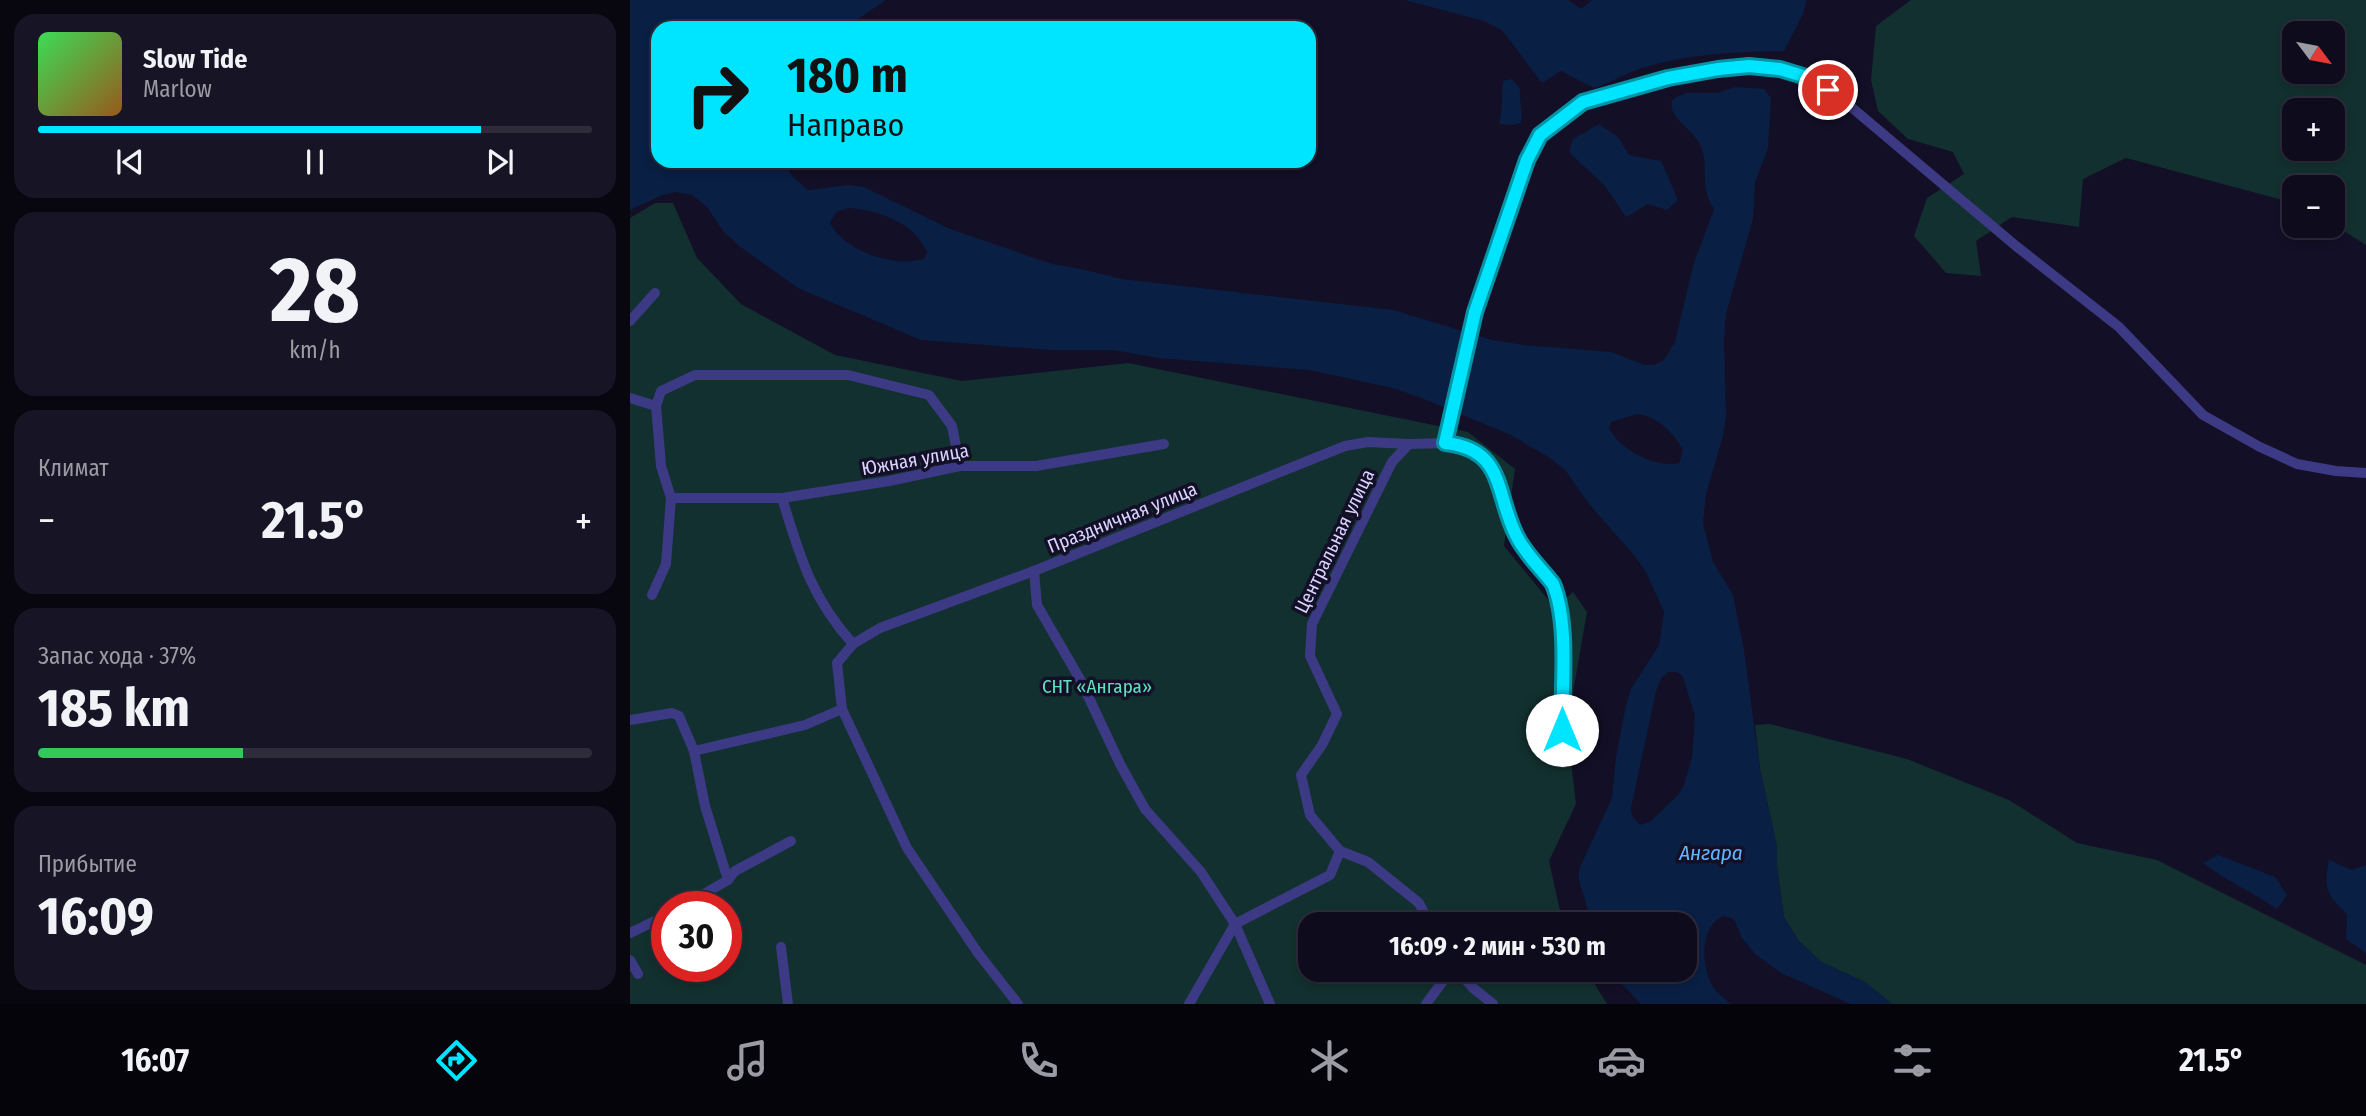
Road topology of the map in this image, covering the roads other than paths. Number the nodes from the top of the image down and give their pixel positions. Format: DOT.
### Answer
graph roads {
  1 [pos="655,293"];
  2 [pos="630,321"];
  3 [pos="630,398"];
  4 [pos="656,406"];
  5 [pos="1445,443"];
  6 [pos="1164,444"];
  7 [pos="1409,444"];
  8 [pos="960,466"];
  9 [pos="2366,473"];
  10 [pos="671,498"];
  11 [pos="782,498"];
  12 [pos="1034,572"];
  13 [pos="652,594"];
  14 [pos="853,644"];
  15 [pos="842,709"];
  16 [pos="630,720"];
  17 [pos="694,751"];
  18 [pos="1563,763"];
  19 [pos="791,841"];
  20 [pos="1340,851"];
  21 [pos="728,880"];
  22 [pos="709,891"];
  23 [pos="1424,912"];
  24 [pos="651,923"];
  25 [pos="1235,924"];
  26 [pos="630,933"];
  27 [pos="780,947"];
  28 [pos="630,960"];
  29 [pos="638,974"];
  30 [pos="1442,982"];
  31 [pos="1468,982"];
  32 [pos="788,1004"];
  33 [pos="1018,1004"];
  34 [pos="1189,1004"];
  35 [pos="1269,1004"];
  36 [pos="1426,1004"];
  37 [pos="1493,1004"];
  1 -- 2 [label="street"];
  3 -- 4 [label="street"];
  4 -- 8 [label="street"];
  4 -- 10 [label="street"];
  5 -- 7 [label="street"];
  5 -- 9 [label="street"];
  5 -- 18 [label="street"];
  6 -- 8 [label="street, Южная улица"];
  7 -- 12 [label="street, Праздничная улица"];
  7 -- 20 [label="street, Центральная улица"];
  8 -- 11 [label="street, Южная улица"];
  10 -- 11 [label="street, Южная улица"];
  10 -- 13 [label="street"];
  11 -- 14 [label="street"];
  12 -- 14 [label="street, Праздничная улица"];
  12 -- 25 [label="street"];
  14 -- 15 [label="street"];
  15 -- 17 [label="street"];
  15 -- 33 [label="street"];
  16 -- 17 [label="street"];
  17 -- 21 [label="street"];
  19 -- 21 [label="street"];
  20 -- 23 [label="street"];
  20 -- 25 [label="street"];
  21 -- 22 [label="street"];
  24 -- 26 [label="street"];
  25 -- 34 [label="street"];
  25 -- 35 [label="street"];
  27 -- 32 [label="street"];
  28 -- 29 [label="street"];
  30 -- 36 [label="street"];
  31 -- 37 [label="street"];
}
